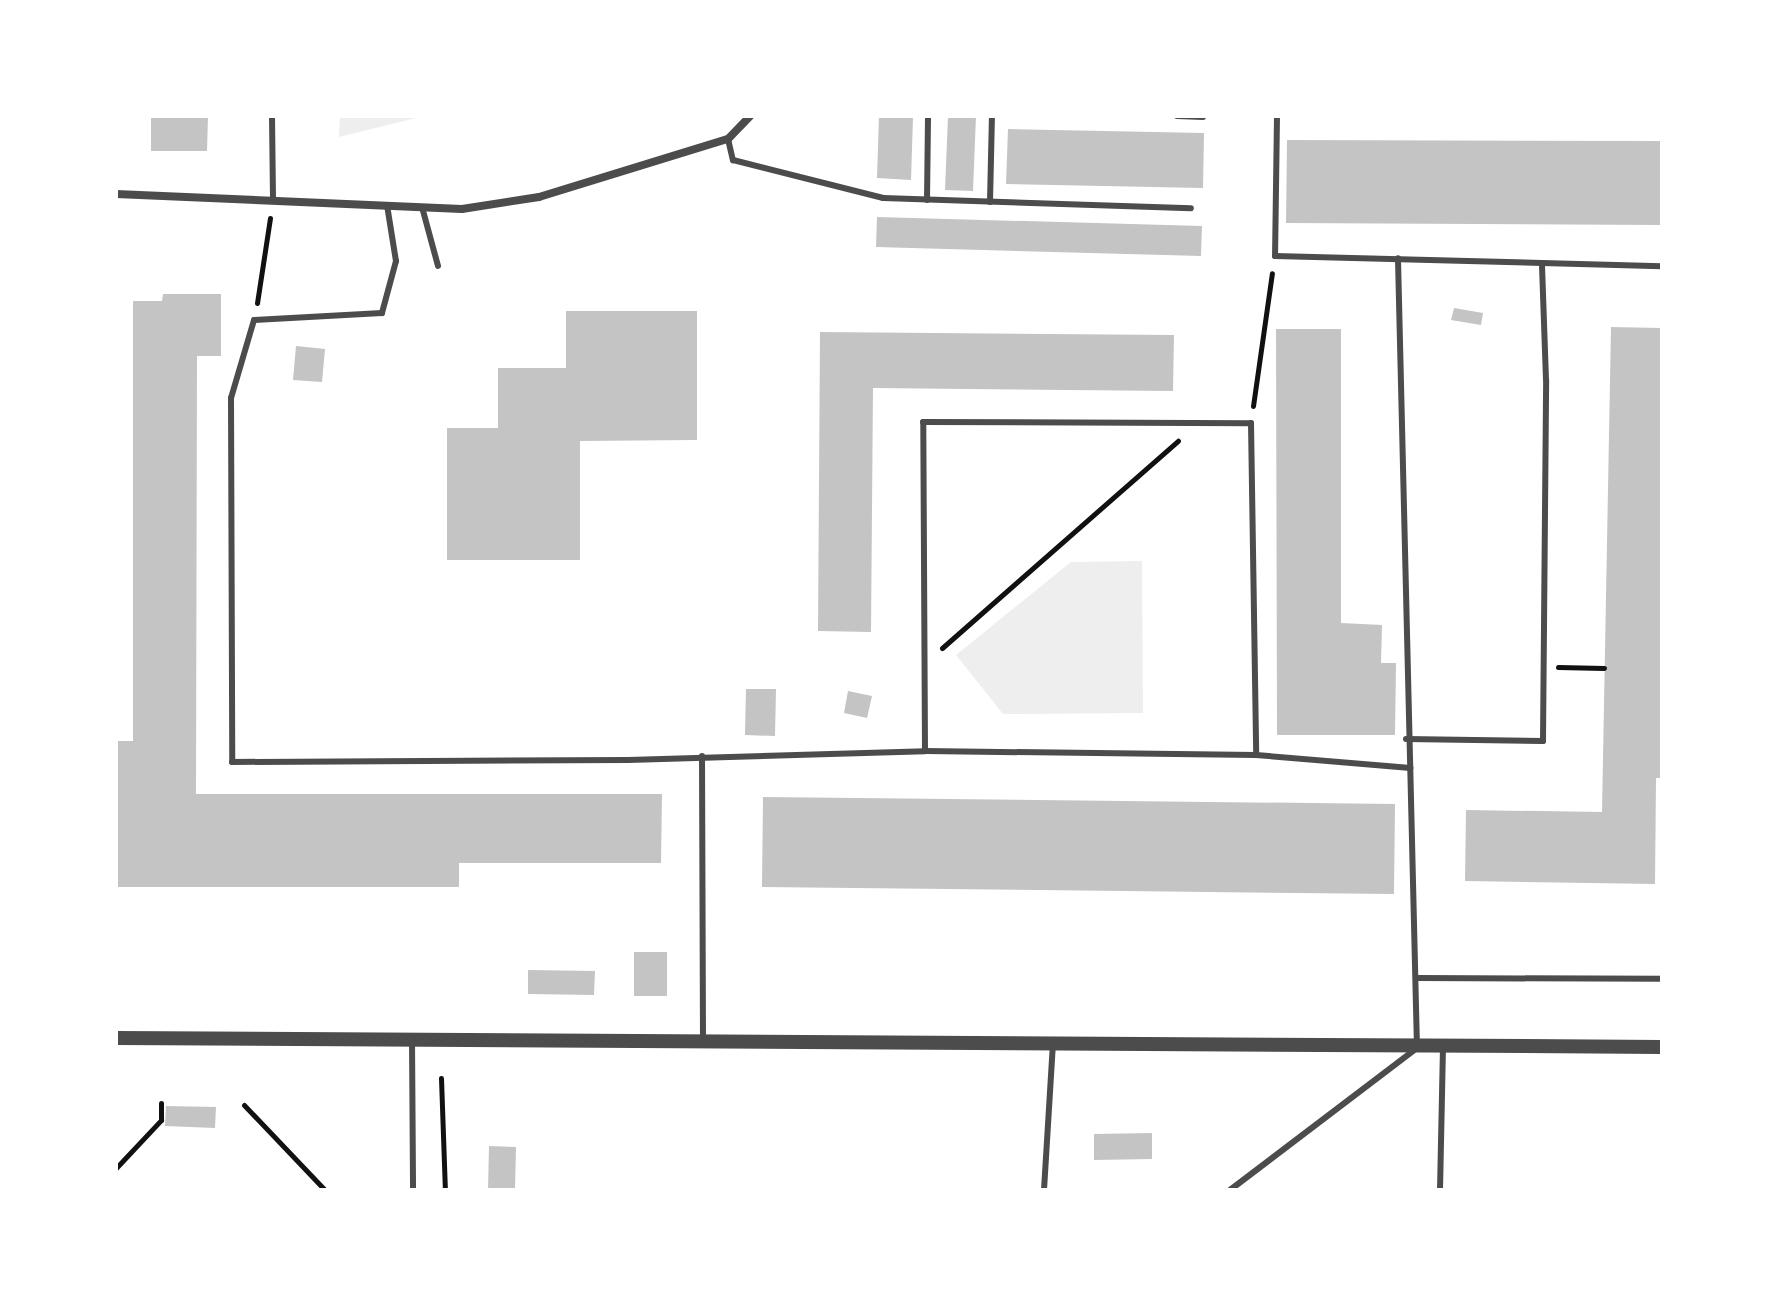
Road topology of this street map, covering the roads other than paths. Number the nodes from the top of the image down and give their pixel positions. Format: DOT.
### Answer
graph roads {
  1 [pos="272,116"];
  2 [pos="750,116"];
  3 [pos="928,116"];
  4 [pos="992,116"];
  5 [pos="1177,116"];
  6 [pos="1277,116"];
  7 [pos="1203,117"];
  8 [pos="728,139"];
  9 [pos="116,194"];
  10 [pos="273,197"];
  11 [pos="927,200"];
  12 [pos="990,202"];
  13 [pos="387,205"];
  14 [pos="422,207"];
  15 [pos="1191,208"];
  16 [pos="1398,258"];
  17 [pos="1542,264"];
  18 [pos="438,266"];
  19 [pos="1662,266"];
  20 [pos="1406,739"];
  21 [pos="925,751"];
  22 [pos="1256,755"];
  23 [pos="702,756"];
  24 [pos="1410,768"];
  25 [pos="1417,978"];
  26 [pos="1662,979"];
  27 [pos="116,1038"];
  28 [pos="412,1040"];
  29 [pos="703,1042"];
  30 [pos="1053,1043"];
  31 [pos="1443,1046"];
  32 [pos="1662,1047"];
  33 [pos="1417,1048"];
  34 [pos="413,1190"];
  35 [pos="1044,1190"];
  36 [pos="1230,1190"];
  37 [pos="1440,1190"];
  1 -- 10 [label="lane"];
  2 -- 8 [label="street"];
  3 -- 11 [label="lane"];
  4 -- 12 [label="lane"];
  5 -- 7 [label="lane"];
  6 -- 16 [label="lane"];
  8 -- 11 [label="lane"];
  8 -- 14 [label="street"];
  9 -- 10 [label="street"];
  10 -- 13 [label="street"];
  11 -- 12 [label="lane"];
  12 -- 15 [label="lane"];
  13 -- 14 [label="street"];
  13 -- 23 [label="lane"];
  14 -- 18 [label="lane"];
  16 -- 17 [label="lane"];
  16 -- 20 [label="lane"];
  17 -- 19 [label="lane"];
  17 -- 20 [label="lane"];
  20 -- 24 [label="lane"];
  21 -- 22 [label="lane"];
  21 -- 22 [label="lane"];
  21 -- 23 [label="lane"];
  22 -- 24 [label="lane"];
  23 -- 29 [label="lane"];
  24 -- 25 [label="lane"];
  25 -- 26 [label="lane"];
  25 -- 33 [label="lane"];
  27 -- 28 [label="street"];
  28 -- 29 [label="street"];
  28 -- 34 [label="lane"];
  29 -- 30 [label="street"];
  30 -- 33 [label="street"];
  30 -- 35 [label="lane"];
  31 -- 32 [label="street"];
  31 -- 33 [label="street"];
  31 -- 37 [label="lane"];
  33 -- 36 [label="lane"];
}
